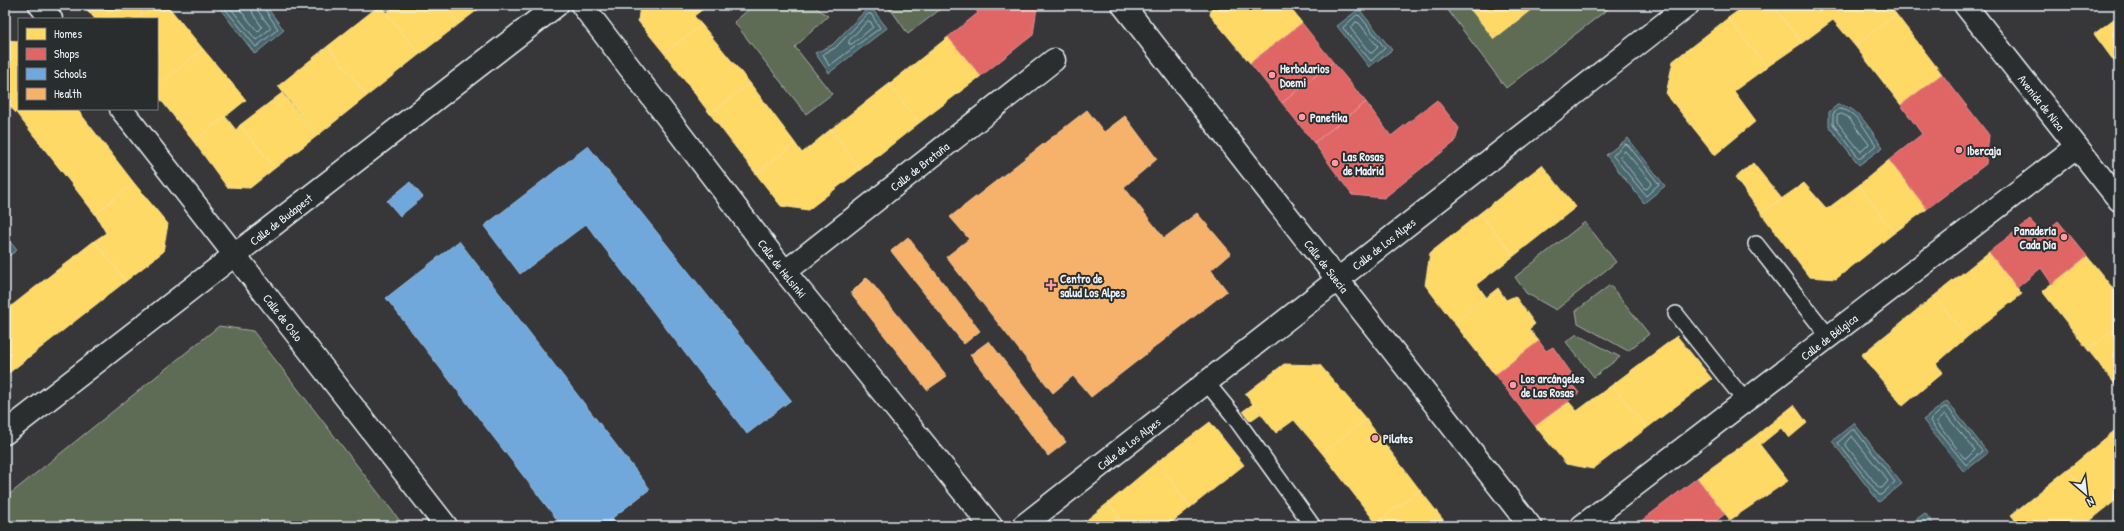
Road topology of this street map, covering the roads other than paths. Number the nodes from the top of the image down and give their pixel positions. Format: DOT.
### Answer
graph roads {
  1 [pos="40,5"];
  2 [pos="557,5"];
  3 [pos="582,5"];
  4 [pos="1124,5"];
  5 [pos="1688,5"];
  6 [pos="1965,5"];
  7 [pos="50,18"];
  8 [pos="1054,60"];
  9 [pos="122,110"];
  10 [pos="2076,147"];
  11 [pos="2116,189"];
  12 [pos="1756,244"];
  13 [pos="235,256"];
  14 [pos="785,272"];
  15 [pos="1338,278"];
  16 [pos="1676,314"];
  17 [pos="1829,337"];
  18 [pos="1206,382"];
  19 [pos="1745,401"];
  20 [pos="5,433"];
  21 [pos="1312,525"];
  22 [pos="446,526"];
  23 [pos="991,526"];
  24 [pos="1023,526"];
  25 [pos="1530,526"];
  26 [pos="1582,526"];
  1 -- 7 [label="street"];
  2 -- 13 [label="street, Calle de Budapest"];
  3 -- 14 [label="street, Calle de Helsinki"];
  4 -- 15 [label="street, Calle de Suecia"];
  5 -- 15 [label="street, Calle de Los Alpes"];
  6 -- 10 [label="street, Avenida de Niza"];
  8 -- 14 [label="street, Calle de Bretaña"];
  9 -- 13 [label="street, Calle de Oslo"];
  10 -- 11 [label="street, Avenida de Niza"];
  10 -- 17 [label="street, Calle de Bélgica"];
  12 -- 17 [label="lane"];
  13 -- 20 [label="street, Calle de Budapest"];
  13 -- 22 [label="street, Calle de Oslo"];
  14 -- 23 [label="street, Calle de Helsinki"];
  15 -- 18 [label="street, Calle de Los Alpes"];
  15 -- 25 [label="street, Calle de Suecia"];
  16 -- 19 [label="lane"];
  17 -- 19 [label="street, Calle de Bélgica"];
  18 -- 21 [label="lane"];
  18 -- 24 [label="street, Calle de Los Alpes"];
  19 -- 26 [label="street, Calle de Bélgica"];
}
